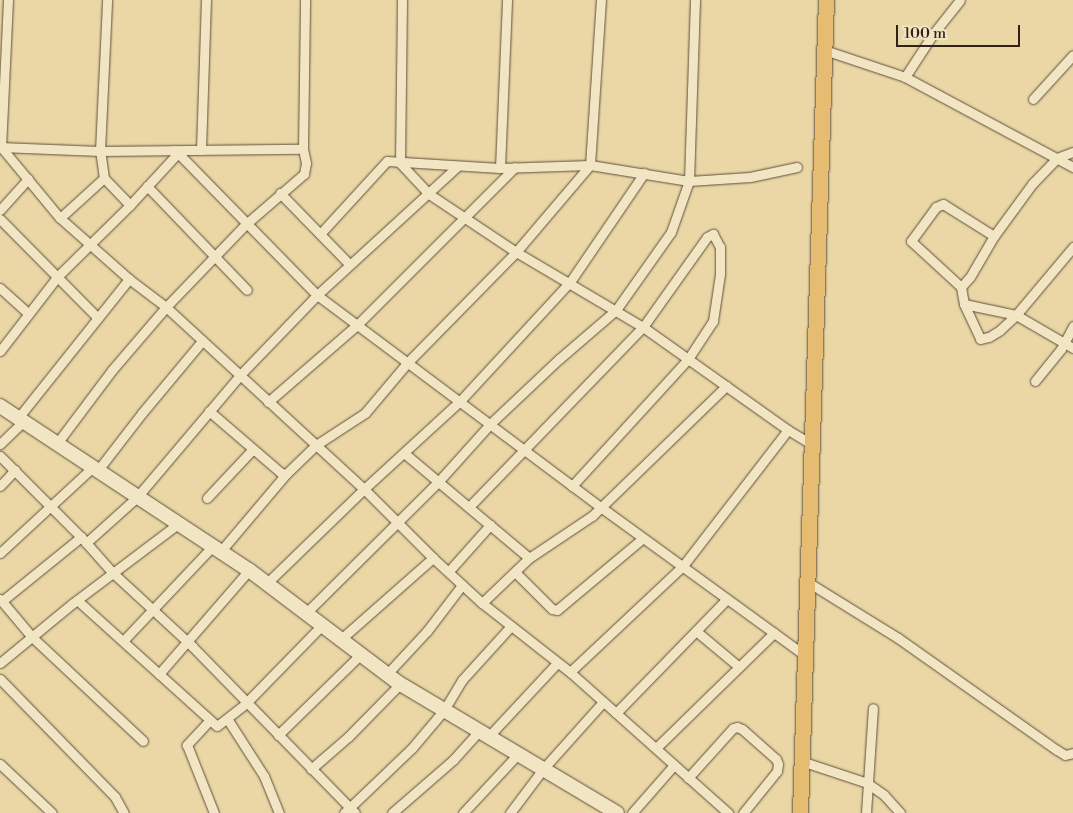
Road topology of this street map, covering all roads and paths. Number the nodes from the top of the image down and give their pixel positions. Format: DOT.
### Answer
graph roads {
  1 [pos="8,0"];
  2 [pos="107,0"];
  3 [pos="206,0"];
  4 [pos="305,0"];
  5 [pos="402,0"];
  6 [pos="507,0"];
  7 [pos="601,0"];
  8 [pos="695,0"];
  9 [pos="826,0"];
  10 [pos="960,0"];
  11 [pos="824,50"];
  12 [pos="1073,54"];
  13 [pos="905,77"];
  14 [pos="1033,99"];
  15 [pos="1,147"];
  16 [pos="303,149"];
  17 [pos="201,150"];
  18 [pos="100,151"];
  19 [pos="176,152"];
  20 [pos="1073,152"];
  21 [pos="1057,158"];
  22 [pos="400,163"];
  23 [pos="590,165"];
  24 [pos="458,166"];
  25 [pos="515,167"];
  26 [pos="797,167"];
  27 [pos="1073,167"];
  28 [pos="500,168"];
  29 [pos="644,173"];
  30 [pos="104,178"];
  31 [pos="28,179"];
  32 [pos="689,181"];
  33 [pos="147,186"];
  34 [pos="280,193"];
  35 [pos="429,194"];
  36 [pos="130,205"];
  37 [pos="0,210"];
  38 [pos="60,218"];
  39 [pos="0,219"];
  40 [pos="464,219"];
  41 [pos="246,224"];
  42 [pos="320,234"];
  43 [pos="994,236"];
  44 [pos="90,244"];
  45 [pos="1073,247"];
  46 [pos="516,252"];
  47 [pos="214,257"];
  48 [pos="349,264"];
  49 [pos="58,276"];
  50 [pos="129,279"];
  51 [pos="570,282"];
  52 [pos="0,288"];
  53 [pos="961,288"];
  54 [pos="247,290"];
  55 [pos="318,295"];
  56 [pos="964,304"];
  57 [pos="166,307"];
  58 [pos="616,310"];
  59 [pos="28,313"];
  60 [pos="1016,315"];
  61 [pos="98,318"];
  62 [pos="357,325"];
  63 [pos="1073,326"];
  64 [pos="643,327"];
  65 [pos="202,340"];
  66 [pos="1069,340"];
  67 [pos="1073,348"];
  68 [pos="0,351"];
  69 [pos="688,359"];
  70 [pos="408,362"];
  71 [pos="240,375"];
  72 [pos="1035,381"];
  73 [pos="726,386"];
  74 [pos="460,401"];
  75 [pos="268,402"];
  76 [pos="0,406"];
  77 [pos="209,411"];
  78 [pos="21,420"];
  79 [pos="490,424"];
  80 [pos="788,430"];
  81 [pos="58,442"];
  82 [pos="0,444"];
  83 [pos="316,444"];
  84 [pos="811,444"];
  85 [pos="253,449"];
  86 [pos="525,451"];
  87 [pos="404,453"];
  88 [pos="0,456"];
  89 [pos="96,469"];
  90 [pos="15,470"];
  91 [pos="286,474"];
  92 [pos="438,482"];
  93 [pos="0,486"];
  94 [pos="572,486"];
  95 [pos="364,488"];
  96 [pos="137,498"];
  97 [pos="207,498"];
  98 [pos="469,506"];
  99 [pos="52,508"];
  100 [pos="602,508"];
  101 [pos="398,523"];
  102 [pos="178,524"];
  103 [pos="490,526"];
  104 [pos="643,538"];
  105 [pos="83,540"];
  106 [pos="216,550"];
  107 [pos="0,553"];
  108 [pos="433,558"];
  109 [pos="529,558"];
  110 [pos="682,567"];
  111 [pos="249,570"];
  112 [pos="449,571"];
  113 [pos="515,572"];
  114 [pos="113,573"];
  115 [pos="806,580"];
  116 [pos="267,583"];
  117 [pos="462,585"];
  118 [pos="727,599"];
  119 [pos="1,600"];
  120 [pos="77,600"];
  121 [pos="482,603"];
  122 [pos="151,609"];
  123 [pos="306,613"];
  124 [pos="322,625"];
  125 [pos="511,626"];
  126 [pos="696,631"];
  127 [pos="774,633"];
  128 [pos="32,637"];
  129 [pos="340,639"];
  130 [pos="123,641"];
  131 [pos="186,641"];
  132 [pos="361,654"];
  133 [pos="804,655"];
  134 [pos="0,663"];
  135 [pos="557,663"];
  136 [pos="739,668"];
  137 [pos="570,672"];
  138 [pos="159,674"];
  139 [pos="387,674"];
  140 [pos="0,679"];
  141 [pos="400,684"];
  142 [pos="603,702"];
  143 [pos="246,703"];
  144 [pos="872,708"];
  145 [pos="444,710"];
  146 [pos="616,713"];
  147 [pos="228,720"];
  148 [pos="209,721"];
  149 [pos="484,733"];
  150 [pos="278,735"];
  151 [pos="143,741"];
  152 [pos="656,748"];
  153 [pos="1073,753"];
  154 [pos="518,754"];
  155 [pos="801,761"];
  156 [pos="0,764"];
  157 [pos="674,765"];
  158 [pos="310,769"];
  159 [pos="543,769"];
  160 [pos="688,778"];
  161 [pos="867,783"];
  162 [pos="349,811"];
  163 [pos="609,811"];
  164 [pos="52,813"];
  165 [pos="124,813"];
  166 [pos="214,813"];
  167 [pos="279,813"];
  168 [pos="392,813"];
  169 [pos="463,813"];
  170 [pos="510,813"];
  171 [pos="632,813"];
  172 [pos="728,813"];
  173 [pos="743,813"];
  174 [pos="800,813"];
  175 [pos="866,813"];
  176 [pos="900,813"];
  1 -- 15 [label="street"];
  2 -- 18 [label="street"];
  3 -- 17 [label="street"];
  4 -- 16 [label="street"];
  5 -- 22 [label="street"];
  6 -- 28 [label="street"];
  7 -- 23 [label="street"];
  8 -- 32 [label="street"];
  9 -- 11 [label="main road"];
  10 -- 13 [label="street"];
  11 -- 13 [label="street"];
  11 -- 84 [label="main road"];
  12 -- 14 [label="street"];
  13 -- 21 [label="street"];
  15 -- 18 [label="street"];
  15 -- 31 [label="street"];
  16 -- 17 [label="street"];
  16 -- 34 [label="street"];
  17 -- 19 [label="street"];
  18 -- 19 [label="street"];
  18 -- 30 [label="street"];
  19 -- 33 [label="street"];
  19 -- 41 [label="street"];
  20 -- 21 [label="street"];
  21 -- 27 [label="street"];
  21 -- 43 [label="street"];
  22 -- 24 [label="street"];
  22 -- 35 [label="street"];
  22 -- 42 [label="street"];
  23 -- 25 [label="street"];
  23 -- 29 [label="street"];
  23 -- 46 [label="street"];
  24 -- 28 [label="street"];
  24 -- 35 [label="street"];
  25 -- 28 [label="street"];
  25 -- 40 [label="street"];
  26 -- 32 [label="street"];
  29 -- 32 [label="street"];
  29 -- 51 [label="street"];
  30 -- 36 [label="street"];
  30 -- 38 [label="street"];
  31 -- 37 [label="street"];
  31 -- 38 [label="street"];
  32 -- 58 [label="street"];
  33 -- 36 [label="street"];
  33 -- 47 [label="street"];
  34 -- 41 [label="street"];
  34 -- 42 [label="street"];
  35 -- 40 [label="street"];
  35 -- 48 [label="street"];
  36 -- 44 [label="street"];
  38 -- 44 [label="street"];
  39 -- 49 [label="street"];
  40 -- 46 [label="street"];
  40 -- 62 [label="street"];
  41 -- 47 [label="street"];
  41 -- 55 [label="street"];
  42 -- 48 [label="street"];
  43 -- 53 [label="street"];
  43 -- 53 [label="street"];
  44 -- 49 [label="street"];
  44 -- 50 [label="street"];
  45 -- 60 [label="street"];
  46 -- 51 [label="street"];
  46 -- 70 [label="street"];
  47 -- 54 [label="street"];
  47 -- 57 [label="street"];
  48 -- 55 [label="street"];
  49 -- 59 [label="street"];
  49 -- 61 [label="street"];
  50 -- 57 [label="street"];
  50 -- 61 [label="street"];
  51 -- 58 [label="street"];
  51 -- 74 [label="street"];
  52 -- 59 [label="street"];
  53 -- 56 [label="street"];
  55 -- 62 [label="street"];
  55 -- 71 [label="street"];
  56 -- 60 [label="street"];
  56 -- 60 [label="street"];
  57 -- 65 [label="street"];
  57 -- 81 [label="street"];
  58 -- 64 [label="street"];
  58 -- 79 [label="street"];
  59 -- 68 [label="street"];
  60 -- 66 [label="street"];
  61 -- 78 [label="street"];
  62 -- 70 [label="street"];
  62 -- 75 [label="street"];
  63 -- 66 [label="street"];
  64 -- 69 [label="street"];
  64 -- 69 [label="street"];
  64 -- 86 [label="street"];
  65 -- 71 [label="street"];
  65 -- 89 [label="street"];
  66 -- 67 [label="street"];
  66 -- 72 [label="street"];
  69 -- 73 [label="street"];
  69 -- 94 [label="street"];
  70 -- 74 [label="street"];
  70 -- 83 [label="street"];
  71 -- 75 [label="street"];
  71 -- 77 [label="street"];
  73 -- 80 [label="street"];
  73 -- 100 [label="street"];
  74 -- 79 [label="street"];
  74 -- 87 [label="street"];
  75 -- 83 [label="street"];
  76 -- 78 [label="street"];
  77 -- 85 [label="street"];
  77 -- 96 [label="street"];
  78 -- 81 [label="street"];
  78 -- 82 [label="street"];
  79 -- 86 [label="street"];
  79 -- 92 [label="street"];
  80 -- 84 [label="street"];
  80 -- 110 [label="street"];
  81 -- 89 [label="street"];
  83 -- 91 [label="street"];
  83 -- 95 [label="street"];
  84 -- 115 [label="main road"];
  85 -- 91 [label="street"];
  85 -- 97 [label="street"];
  86 -- 94 [label="street"];
  86 -- 98 [label="street"];
  87 -- 92 [label="street"];
  87 -- 95 [label="street"];
  88 -- 90 [label="street"];
  89 -- 96 [label="street"];
  89 -- 99 [label="street"];
  90 -- 93 [label="street"];
  90 -- 99 [label="street"];
  91 -- 106 [label="street"];
  92 -- 98 [label="street"];
  92 -- 101 [label="street"];
  94 -- 100 [label="street"];
  95 -- 101 [label="street"];
  95 -- 116 [label="street"];
  96 -- 102 [label="street"];
  96 -- 105 [label="street"];
  98 -- 103 [label="street"];
  99 -- 105 [label="street"];
  99 -- 107 [label="street"];
  100 -- 104 [label="street"];
  100 -- 109 [label="street"];
  101 -- 108 [label="street"];
  101 -- 123 [label="street"];
  102 -- 106 [label="street"];
  102 -- 114 [label="street"];
  103 -- 109 [label="street"];
  103 -- 112 [label="street"];
  104 -- 110 [label="street"];
  104 -- 113 [label="street"];
  105 -- 114 [label="street"];
  105 -- 119 [label="street"];
  106 -- 111 [label="street"];
  106 -- 122 [label="street"];
  108 -- 112 [label="street"];
  108 -- 129 [label="street"];
  109 -- 113 [label="street"];
  110 -- 118 [label="street"];
  110 -- 137 [label="street"];
  111 -- 116 [label="street"];
  111 -- 131 [label="street"];
  112 -- 117 [label="street"];
  113 -- 121 [label="street"];
  114 -- 120 [label="street"];
  114 -- 122 [label="street"];
  115 -- 133 [label="main road"];
  115 -- 153 [label="street"];
  116 -- 123 [label="street"];
  117 -- 121 [label="street"];
  117 -- 139 [label="street"];
  118 -- 126 [label="street"];
  118 -- 127 [label="street"];
  119 -- 128 [label="street"];
  120 -- 128 [label="street"];
  120 -- 130 [label="street"];
  121 -- 125 [label="street"];
  122 -- 130 [label="street"];
  122 -- 131 [label="street"];
  123 -- 124 [label="street"];
  124 -- 129 [label="street"];
  124 -- 143 [label="street"];
  125 -- 135 [label="street"];
  125 -- 145 [label="street"];
  126 -- 136 [label="street"];
  126 -- 146 [label="street"];
  127 -- 133 [label="street"];
  127 -- 136 [label="street"];
  128 -- 134 [label="street"];
  128 -- 151 [label="street"];
  129 -- 132 [label="street"];
  130 -- 138 [label="street"];
  131 -- 138 [label="street"];
  131 -- 143 [label="street"];
  132 -- 139 [label="street"];
  132 -- 150 [label="street"];
  133 -- 155 [label="main road"];
  135 -- 137 [label="street"];
  135 -- 149 [label="street"];
  136 -- 152 [label="street"];
  137 -- 142 [label="street"];
  138 -- 148 [label="street"];
  139 -- 141 [label="street"];
  140 -- 165 [label="street"];
  141 -- 145 [label="street"];
  141 -- 158 [label="street"];
  142 -- 146 [label="street"];
  142 -- 159 [label="street"];
  143 -- 147 [label="street"];
  143 -- 150 [label="street"];
  144 -- 161 [label="street"];
  145 -- 149 [label="street"];
  145 -- 162 [label="street"];
  146 -- 152 [label="street"];
  147 -- 148 [label="street"];
  147 -- 167 [label="street"];
  148 -- 166 [label="street"];
  149 -- 154 [label="street"];
  149 -- 168 [label="street"];
  150 -- 158 [label="street"];
  152 -- 157 [label="street"];
  154 -- 159 [label="street"];
  154 -- 169 [label="street"];
  155 -- 161 [label="street"];
  155 -- 174 [label="main road"];
  156 -- 164 [label="street"];
  157 -- 160 [label="street"];
  157 -- 171 [label="street"];
  158 -- 162 [label="street"];
  159 -- 163 [label="street"];
  159 -- 170 [label="street"];
  160 -- 172 [label="street"];
  160 -- 173 [label="street"];
  161 -- 175 [label="street"];
  161 -- 176 [label="street"];
}
